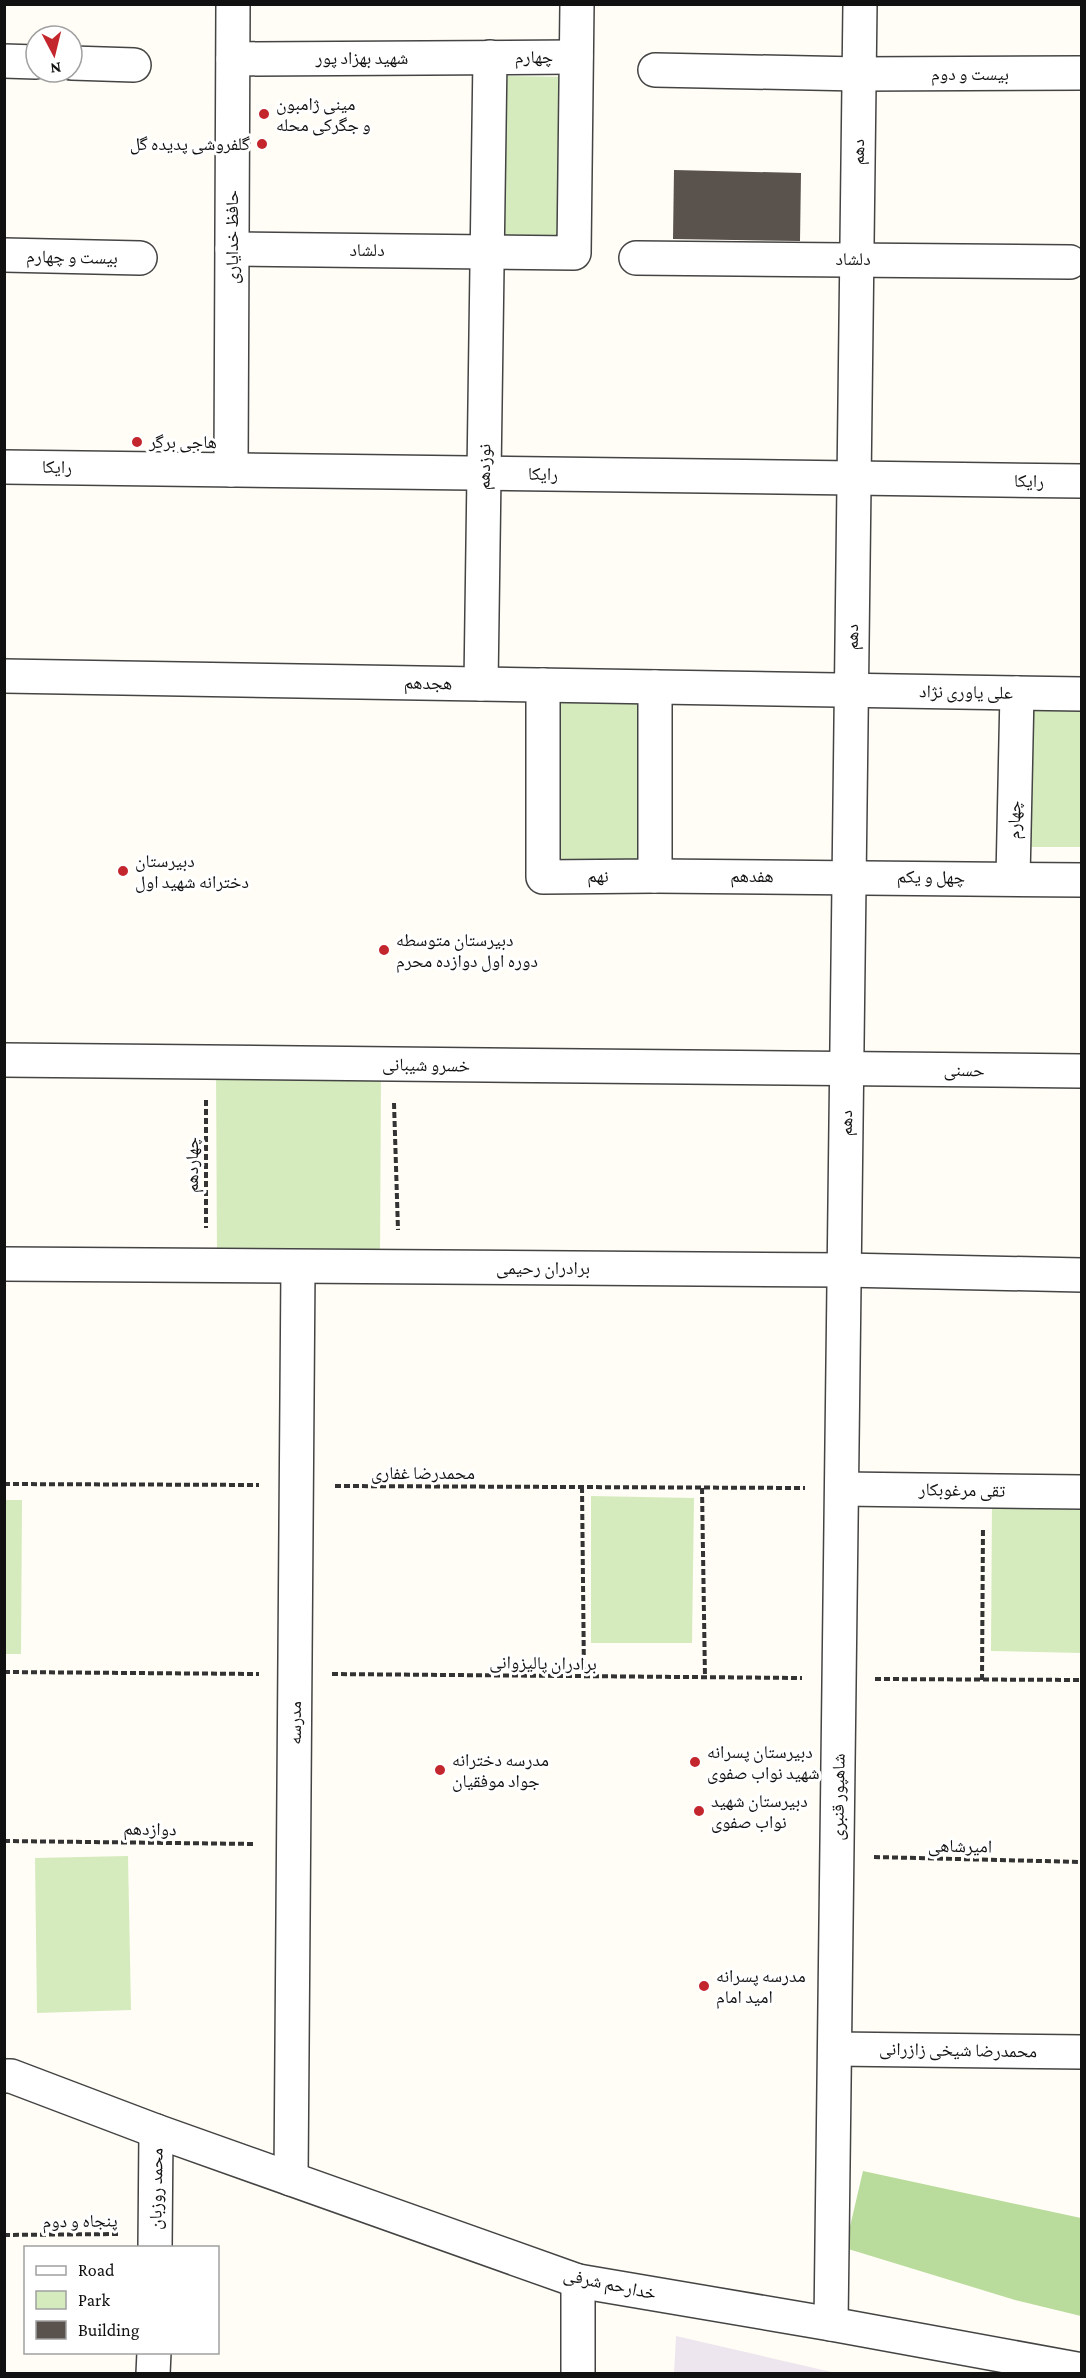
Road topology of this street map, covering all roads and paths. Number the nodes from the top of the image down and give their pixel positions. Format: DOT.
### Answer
graph roads {
  1 [pos="233,4"];
  2 [pos="577,4"];
  3 [pos="860,4"];
  4 [pos="490,57"];
  5 [pos="576,57"];
  6 [pos="233,59"];
  7 [pos="4,61"];
  8 [pos="24,62"];
  9 [pos="84,63"];
  10 [pos="134,65"];
  11 [pos="655,70"];
  12 [pos="859,74"];
  13 [pos="1082,74"];
  14 [pos="232,249"];
  15 [pos="488,251"];
  16 [pos="574,253"];
  17 [pos="4,255"];
  18 [pos="140,258"];
  19 [pos="636,258"];
  20 [pos="857,259"];
  21 [pos="1070,262"];
  22 [pos="4,467"];
  23 [pos="231,470"];
  24 [pos="484,473"];
  25 [pos="854,478"];
  26 [pos="1082,481"];
  27 [pos="4,676"];
  28 [pos="481,684"];
  29 [pos="543,685"];
  30 [pos="654,687"];
  31 [pos="851,690"];
  32 [pos="1017,693"];
  33 [pos="1082,694"];
  34 [pos="655,876"];
  35 [pos="849,876"];
  36 [pos="1013,878"];
  37 [pos="1082,880"];
  38 [pos="4,1060"];
  39 [pos="206,1063"];
  40 [pos="393,1065"];
  41 [pos="847,1069"];
  42 [pos="1082,1071"];
  43 [pos="4,1264"];
  44 [pos="206,1266"];
  45 [pos="298,1267"];
  46 [pos="398,1267"];
  47 [pos="844,1270"];
  48 [pos="1082,1275"];
  49 [pos="4,1484"];
  50 [pos="297,1486"];
  51 [pos="582,1487"];
  52 [pos="702,1488"];
  53 [pos="842,1489"];
  54 [pos="983,1491"];
  55 [pos="1082,1492"];
  56 [pos="4,1672"];
  57 [pos="295,1674"];
  58 [pos="584,1677"];
  59 [pos="705,1678"];
  60 [pos="839,1678"];
  61 [pos="982,1680"];
  62 [pos="1082,1680"];
  63 [pos="4,1841"];
  64 [pos="294,1844"];
  65 [pos="837,1856"];
  66 [pos="1082,1862"];
  67 [pos="835,2049"];
  68 [pos="1082,2052"];
  69 [pos="4,2076"];
  70 [pos="156,2131"];
  71 [pos="291,2178"];
  72 [pos="4,2235"];
  73 [pos="155,2240"];
  74 [pos="578,2281"];
  75 [pos="831,2324"];
  76 [pos="153,2354"];
  77 [pos="1082,2370"];
  78 [pos="153,2373"];
  79 [pos="578,2373"];
  1 -- 6 [label="street, حافظ خدایاری"];
  2 -- 5 [label="street"];
  3 -- 12 [label="street, دهم"];
  4 -- 5 [label="street, چهارم"];
  4 -- 6 [label="street, شهید بهزاد پور"];
  4 -- 15 [label="street, چهارم"];
  5 -- 16 [label="street, چهارم"];
  6 -- 14 [label="street, حافظ خدایاری"];
  7 -- 8 [label="street"];
  9 -- 10 [label="street"];
  11 -- 12 [label="street"];
  12 -- 13 [label="street, بیست و دوم"];
  12 -- 20 [label="street, دهم"];
  14 -- 15 [label="street, دلشاد"];
  14 -- 23 [label="street, حافظ خدایاری"];
  15 -- 16 [label="street, دلشاد"];
  15 -- 24 [label="street, نوزدهم"];
  17 -- 18 [label="street, بیست و چهارم"];
  19 -- 20 [label="street, دلشاد"];
  20 -- 21 [label="street, دلشاد"];
  20 -- 25 [label="street, دهم"];
  22 -- 23 [label="street, رایکا"];
  23 -- 24 [label="street, رایکا"];
  24 -- 25 [label="street, رایکا"];
  24 -- 28 [label="street, نوزدهم"];
  25 -- 26 [label="street, رایکا"];
  25 -- 31 [label="street, دهم"];
  27 -- 28 [label="street, هجدهم"];
  28 -- 29 [label="street, هجدهم"];
  29 -- 30 [label="street, هجدهم"];
  29 -- 34 [label="street, نهم"];
  30 -- 31 [label="street, هجدهم"];
  30 -- 34 [label="street"];
  31 -- 32 [label="street, علی یاوری نژاد"];
  31 -- 35 [label="street, دهم"];
  32 -- 33 [label="street, علی یاوری نژاد"];
  32 -- 36 [label="street, چهارم"];
  34 -- 35 [label="street, هفدهم"];
  35 -- 36 [label="street, چهل و یکم"];
  35 -- 41 [label="street, دهم"];
  36 -- 37 [label="street"];
  38 -- 39 [label="street, خسرو شیبانی"];
  39 -- 40 [label="street, خسرو شیبانی"];
  39 -- 44 [label="path, چهاردهم"];
  40 -- 41 [label="street, خسرو شیبانی"];
  40 -- 46 [label="path"];
  41 -- 42 [label="street, حسنی"];
  41 -- 47 [label="street, دهم"];
  43 -- 44 [label="street, برادران رحیمی"];
  44 -- 45 [label="street, برادران رحیمی"];
  45 -- 46 [label="street, برادران رحیمی"];
  45 -- 50 [label="street, مدرسه"];
  46 -- 47 [label="street, برادران رحیمی"];
  47 -- 48 [label="street, برادران رحیمی"];
  47 -- 53 [label="street, شاهپور قنبری"];
  49 -- 50 [label="path, محمدرضا غفاری"];
  50 -- 51 [label="path, محمدرضا غفاری"];
  50 -- 57 [label="street, مدرسه"];
  51 -- 52 [label="path, محمدرضا غفاری"];
  51 -- 58 [label="path"];
  52 -- 53 [label="path, محمدرضا غفاری"];
  52 -- 59 [label="path"];
  53 -- 54 [label="street, تقی مرغوبکار"];
  53 -- 60 [label="street, شاهپور قنبری"];
  54 -- 55 [label="street, تقی مرغوبکار"];
  54 -- 61 [label="path"];
  56 -- 57 [label="path, برادران پالیزوانی"];
  57 -- 58 [label="path, برادران پالیزوانی"];
  57 -- 64 [label="street, مدرسه"];
  58 -- 59 [label="path, برادران پالیزوانی"];
  59 -- 60 [label="path, برادران پالیزوانی"];
  60 -- 61 [label="path, برادران پالیزوانی"];
  60 -- 65 [label="street, شاهپور قنبری"];
  61 -- 62 [label="path, برادران پالیزوانی"];
  63 -- 64 [label="path, دوازدهم"];
  64 -- 71 [label="street, مدرسه"];
  65 -- 66 [label="path, امیرشاهی"];
  65 -- 67 [label="street, شاهپور قنبری"];
  67 -- 68 [label="street, محمدرضا شیخی زازرانی"];
  67 -- 75 [label="street, شاهپور قنبری"];
  69 -- 70 [label="street, خدارحم شرفی"];
  70 -- 71 [label="street, خدارحم شرفی"];
  70 -- 73 [label="street, محمد روزبان"];
  71 -- 74 [label="street, خدارحم شرفی"];
  72 -- 73 [label="path, پنجاه و دوم"];
  74 -- 75 [label="street, خدارحم شرفی"];
  74 -- 79 [label="street"];
  75 -- 77 [label="street, خدارحم شرفی"];
  76 -- 78 [label="street"];
}
